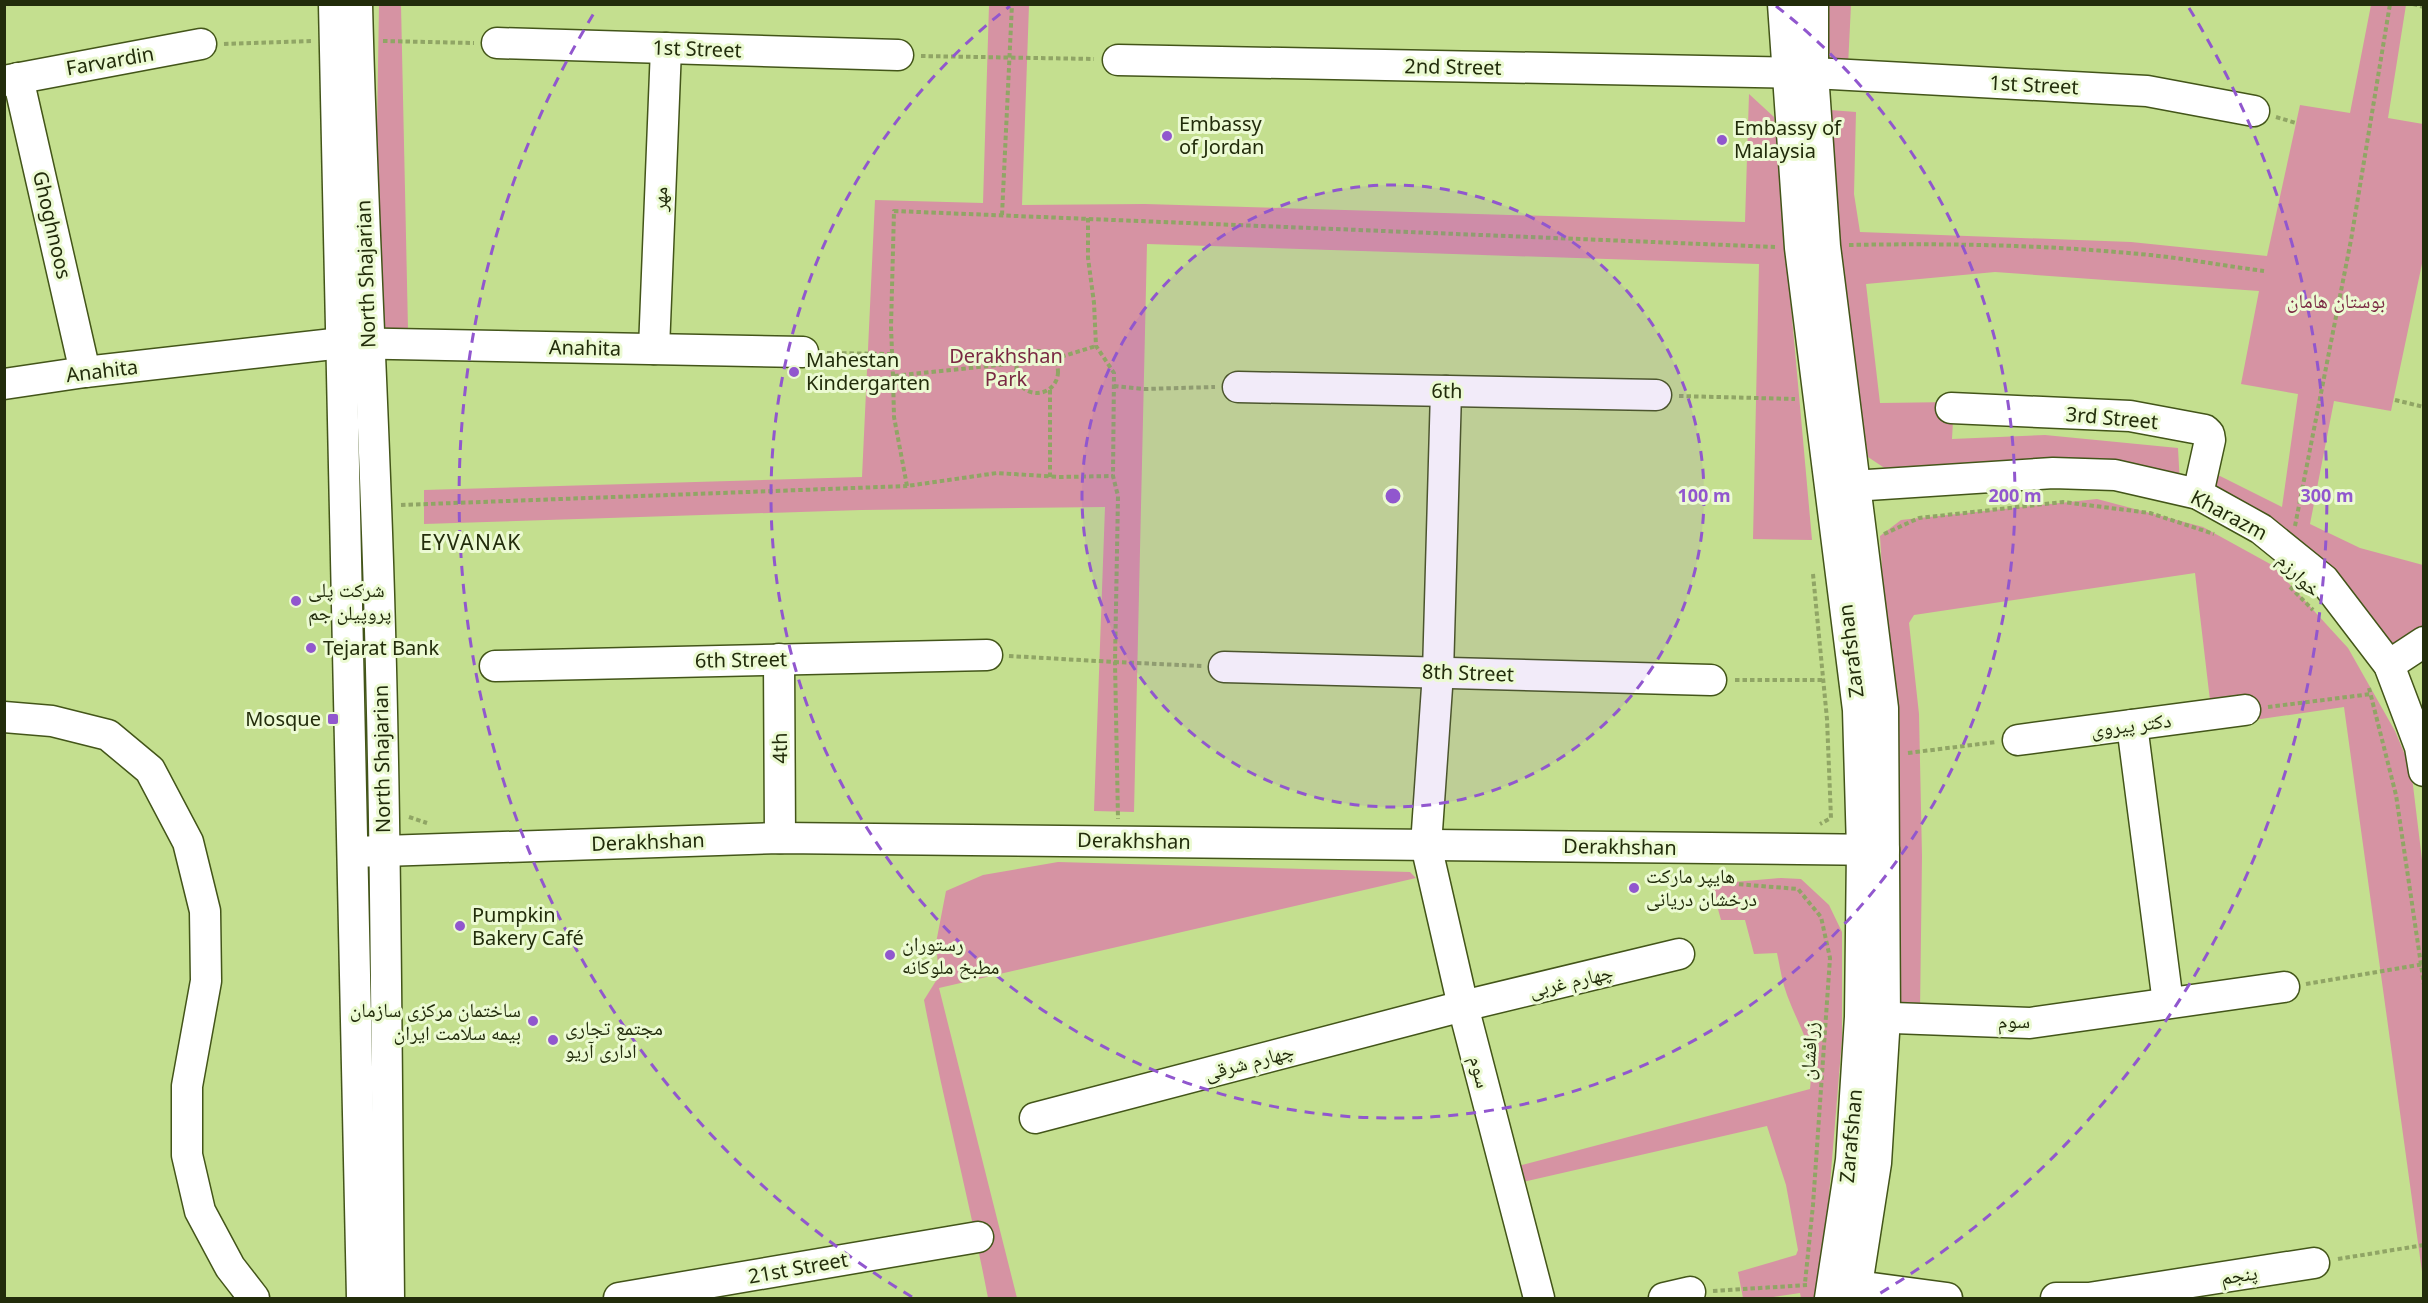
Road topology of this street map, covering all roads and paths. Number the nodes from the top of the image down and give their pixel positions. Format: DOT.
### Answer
graph roads {
  1 [pos="334,4"];
  2 [pos="357,4"];
  3 [pos="1012,4"];
  4 [pos="1783,4"];
  5 [pos="1813,4"];
  6 [pos="2390,4"];
  7 [pos="2412,4"];
  8 [pos="2424,6"];
  9 [pos="346,40"];
  10 [pos="201,44"];
  11 [pos="496,44"];
  12 [pos="666,48"];
  13 [pos="898,55"];
  14 [pos="1011,57"];
  15 [pos="1118,60"];
  16 [pos="1800,74"];
  17 [pos="11,79"];
  18 [pos="2254,111"];
  19 [pos="1002,214"];
  20 [pos="1088,218"];
  21 [pos="1812,247"];
  22 [pos="2264,271"];
  23 [pos="355,343"];
  24 [pos="1096,346"];
  25 [pos="654,349"];
  26 [pos="803,352"];
  27 [pos="892,354"];
  28 [pos="1054,359"];
  29 [pos="1018,363"];
  30 [pos="85,372"];
  31 [pos="893,376"];
  32 [pos="4,384"];
  33 [pos="1114,386"];
  34 [pos="1238,387"];
  35 [pos="1050,390"];
  36 [pos="1446,391"];
  37 [pos="1656,395"];
  38 [pos="1820,400"];
  39 [pos="2395,400"];
  40 [pos="2424,407"];
  41 [pos="1951,408"];
  42 [pos="1113,476"];
  43 [pos="1050,477"];
  44 [pos="907,486"];
  45 [pos="1844,486"];
  46 [pos="2198,494"];
  47 [pos="376,506"];
  48 [pos="1880,536"];
  49 [pos="2222,538"];
  50 [pos="2290,552"];
  51 [pos="2286,584"];
  52 [pos="2318,615"];
  53 [pos="2424,642"];
  54 [pos="987,655"];
  55 [pos="779,659"];
  56 [pos="1115,662"];
  57 [pos="495,666"];
  58 [pos="1224,667"];
  59 [pos="1438,673"];
  60 [pos="2385,678"];
  61 [pos="1854,679"];
  62 [pos="1711,680"];
  63 [pos="2245,710"];
  64 [pos="4,717"];
  65 [pos="2132,724"];
  66 [pos="2018,740"];
  67 [pos="1883,756"];
  68 [pos="2424,771"];
  69 [pos="780,838"];
  70 [pos="1118,840"];
  71 [pos="1426,845"];
  72 [pos="1873,850"];
  73 [pos="384,851"];
  74 [pos="353,852"];
  75 [pos="1724,883"];
  76 [pos="1679,954"];
  77 [pos="2424,963"];
  78 [pos="2424,985"];
  79 [pos="2284,987"];
  80 [pos="2168,1003"];
  81 [pos="1463,1006"];
  82 [pos="1873,1017"];
  83 [pos="1035,1118"];
  84 [pos="978,1237"];
  85 [pos="2424,1245"];
  86 [pos="2314,1263"];
  87 [pos="1836,1291"];
  88 [pos="1677,1295"];
  89 [pos="254,1299"];
  90 [pos="362,1299"];
  91 [pos="389,1299"];
  92 [pos="619,1299"];
  93 [pos="1539,1299"];
  94 [pos="1947,1299"];
  95 [pos="2056,1299"];
  1 -- 9 [label="street, North Shajarian"];
  2 -- 9 [label="street, North Shajarian"];
  3 -- 14 [label="path"];
  4 -- 16 [label="street, Zarafshan"];
  5 -- 16 [label="street, Zarafshan"];
  6 -- 50 [label="path"];
  7 -- 8 [label="path"];
  9 -- 10 [label="path"];
  9 -- 11 [label="path"];
  9 -- 23 [label="street, North Shajarian"];
  10 -- 17 [label="street, Farvardin"];
  11 -- 12 [label="street, 1st Street"];
  12 -- 13 [label="street, 1st Street"];
  12 -- 25 [label="street, مهر"];
  13 -- 14 [label="path"];
  14 -- 15 [label="path"];
  14 -- 19 [label="path"];
  15 -- 16 [label="street, 2nd Street"];
  16 -- 18 [label="street, 1st Street"];
  16 -- 21 [label="street, Zarafshan"];
  17 -- 30 [label="street, Ghoghnoos"];
  19 -- 20 [label="path"];
  19 -- 27 [label="path"];
  20 -- 21 [label="path"];
  20 -- 24 [label="path"];
  21 -- 22 [label="path"];
  21 -- 38 [label="street, Zarafshan"];
  21 -- 45 [label="street, Zarafshan"];
  23 -- 25 [label="street, Anahita"];
  23 -- 30 [label="street, Anahita"];
  23 -- 47 [label="street, North Shajarian"];
  23 -- 74 [label="street, North Shajarian"];
  24 -- 28 [label="path"];
  24 -- 33 [label="path"];
  25 -- 26 [label="street, Anahita"];
  26 -- 27 [label="path"];
  27 -- 31 [label="path"];
  28 -- 29 [label="path"];
  28 -- 35 [label="path"];
  29 -- 31 [label="path"];
  29 -- 35 [label="path"];
  30 -- 32 [label="street, Anahita"];
  31 -- 44 [label="path"];
  33 -- 34 [label="path"];
  33 -- 42 [label="path"];
  34 -- 36 [label="street, 6th"];
  35 -- 43 [label="path"];
  36 -- 37 [label="street, 6th"];
  36 -- 59 [label="street, سوم"];
  37 -- 38 [label="path"];
  38 -- 45 [label="street, Zarafshan"];
  39 -- 40 [label="path"];
  41 -- 46 [label="street, 3rd Street"];
  42 -- 43 [label="path"];
  42 -- 56 [label="path"];
  43 -- 44 [label="path"];
  44 -- 47 [label="path"];
  45 -- 46 [label="street, Kharazm"];
  45 -- 61 [label="street, Zarafshan"];
  45 -- 67 [label="street, Zarafshan"];
  46 -- 50 [label="street, Kharazm"];
  47 -- 73 [label="street, North Shajarian"];
  48 -- 49 [label="path"];
  50 -- 60 [label="street, Kharazm"];
  51 -- 52 [label="path, خوارزم"];
  53 -- 60 [label="street"];
  54 -- 55 [label="street, 6th Street"];
  54 -- 56 [label="path"];
  55 -- 57 [label="street, 6th Street"];
  55 -- 69 [label="street, 4th"];
  56 -- 58 [label="path"];
  56 -- 70 [label="path"];
  58 -- 59 [label="street, 8th Street"];
  59 -- 62 [label="street, 8th Street"];
  59 -- 71 [label="street, سوم"];
  60 -- 63 [label="path"];
  60 -- 68 [label="street, Kharazm"];
  60 -- 78 [label="path"];
  61 -- 62 [label="path"];
  61 -- 72 [label="street, Zarafshan"];
  63 -- 65 [label="street, دکتر پیروی"];
  64 -- 89 [label="street"];
  65 -- 66 [label="street, دکتر پیروی"];
  65 -- 80 [label="street"];
  66 -- 67 [label="path"];
  67 -- 72 [label="street, Zarafshan"];
  69 -- 70 [label="street, Derakhshan"];
  69 -- 73 [label="street, Derakhshan"];
  70 -- 71 [label="street, Derakhshan"];
  71 -- 72 [label="street, Derakhshan"];
  71 -- 81 [label="street, سوم"];
  72 -- 82 [label="street, Zarafshan"];
  73 -- 74 [label="street, Derakhshan"];
  73 -- 91 [label="street, North Shajarian"];
  74 -- 90 [label="street, North Shajarian"];
  75 -- 87 [label="path, زرافشان"];
  76 -- 81 [label="street, چهارم غربی"];
  77 -- 79 [label="path"];
  79 -- 80 [label="street, سوم"];
  80 -- 82 [label="street, سوم"];
  81 -- 83 [label="street, چهارم شرقی"];
  81 -- 93 [label="street, سوم"];
  82 -- 87 [label="street, Zarafshan"];
  84 -- 92 [label="street, 21st Street"];
  85 -- 86 [label="path"];
  86 -- 95 [label="street, پنجم"];
  87 -- 88 [label="path"];
  87 -- 94 [label="street"];
}
